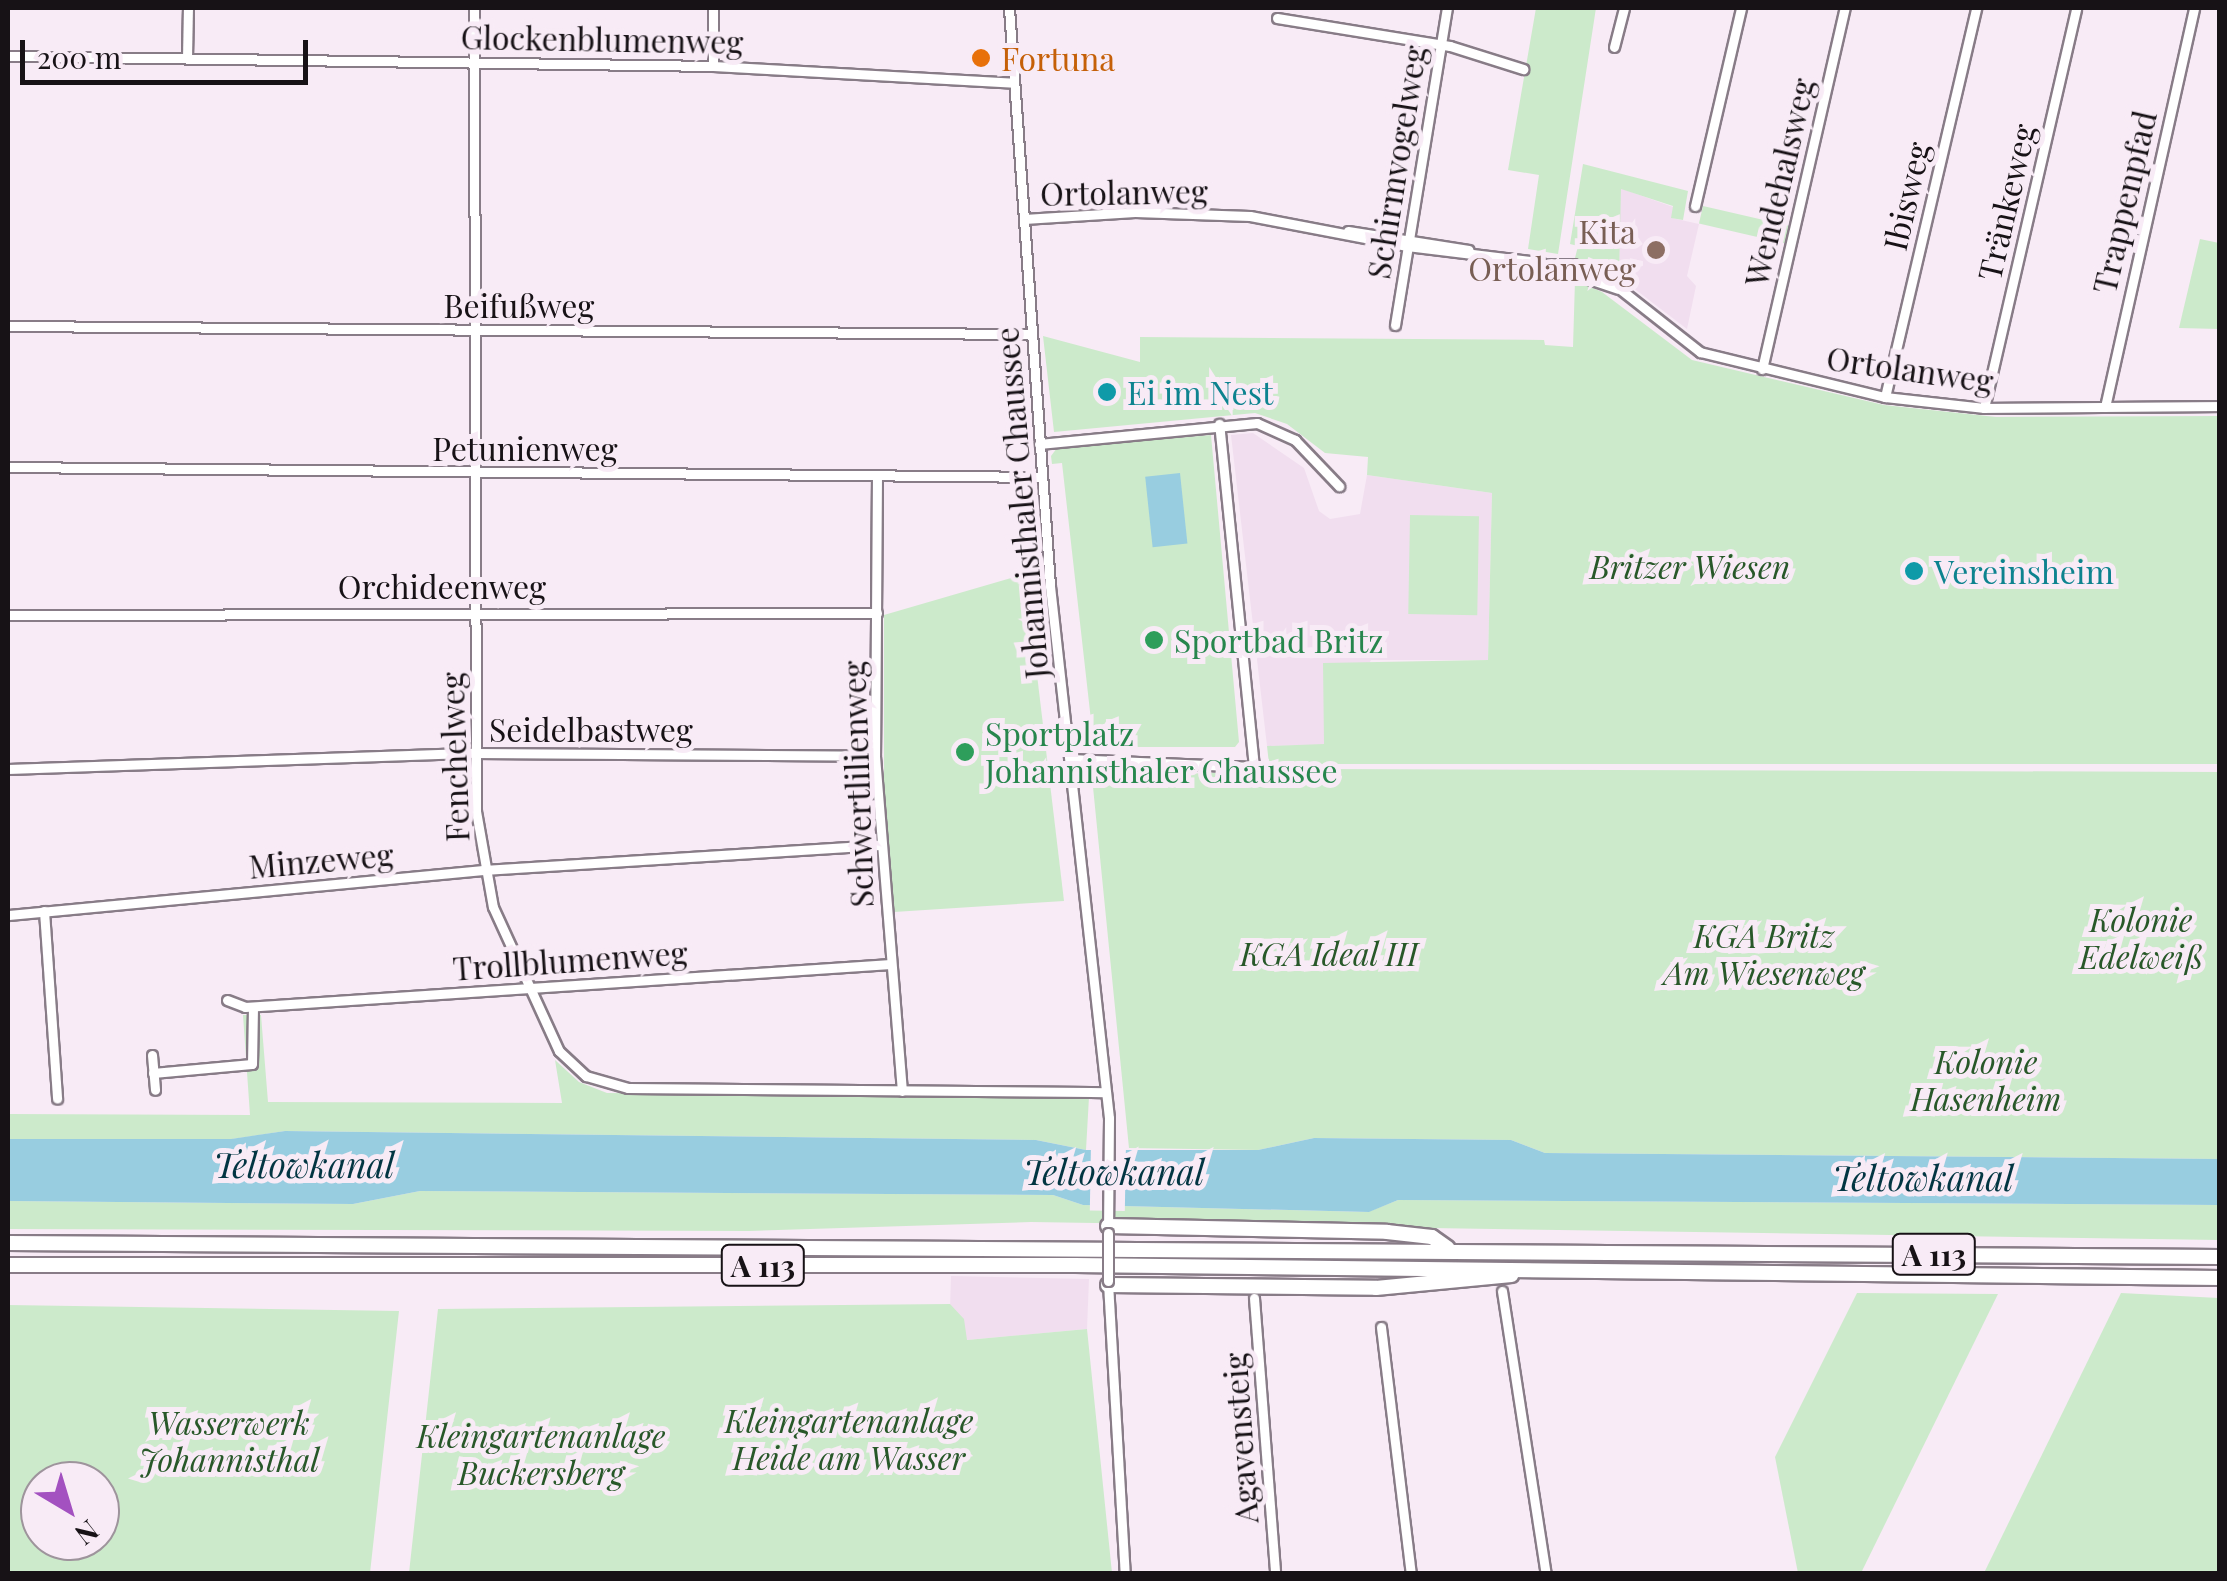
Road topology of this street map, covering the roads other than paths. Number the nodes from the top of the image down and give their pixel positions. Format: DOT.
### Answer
graph roads {
  1 [pos="188,8"];
  2 [pos="474,8"];
  3 [pos="713,8"];
  4 [pos="1008,8"];
  5 [pos="1447,8"];
  6 [pos="1624,8"];
  7 [pos="1741,8"];
  8 [pos="1845,8"];
  9 [pos="1976,8"];
  10 [pos="2076,8"];
  11 [pos="2194,8"];
  12 [pos="1277,18"];
  13 [pos="1441,44"];
  14 [pos="1614,47"];
  15 [pos="8,56"];
  16 [pos="187,58"];
  17 [pos="474,60"];
  18 [pos="713,66"];
  19 [pos="1523,69"];
  20 [pos="1014,83"];
  21 [pos="1695,206"];
  22 [pos="1024,219"];
  23 [pos="1408,242"];
  24 [pos="1395,324"];
  25 [pos="8,326"];
  26 [pos="475,330"];
  27 [pos="1031,334"];
  28 [pos="1762,368"];
  29 [pos="1885,396"];
  30 [pos="2220,406"];
  31 [pos="2104,407"];
  32 [pos="1984,408"];
  33 [pos="1219,424"];
  34 [pos="1039,444"];
  35 [pos="8,468"];
  36 [pos="475,473"];
  37 [pos="878,476"];
  38 [pos="1041,477"];
  39 [pos="1339,486"];
  40 [pos="475,610"];
  41 [pos="876,613"];
  42 [pos="8,615"];
  43 [pos="474,753"];
  44 [pos="875,756"];
  45 [pos="1070,759"];
  46 [pos="8,768"];
  47 [pos="879,844"];
  48 [pos="484,870"];
  49 [pos="44,911"];
  50 [pos="8,915"];
  51 [pos="891,964"];
  52 [pos="528,988"];
  53 [pos="227,1000"];
  54 [pos="253,1007"];
  55 [pos="152,1055"];
  56 [pos="153,1073"];
  57 [pos="155,1090"];
  58 [pos="902,1091"];
  59 [pos="1105,1092"];
  60 [pos="57,1099"];
  61 [pos="1108,1225"];
  62 [pos="8,1243"];
  63 [pos="1448,1248"];
  64 [pos="2220,1257"];
  65 [pos="8,1265"];
  66 [pos="1518,1272"];
  67 [pos="2220,1278"];
  68 [pos="1108,1283"];
  69 [pos="1502,1291"];
  70 [pos="1254,1298"];
  71 [pos="1381,1327"];
  72 [pos="1125,1574"];
  73 [pos="1275,1574"];
  74 [pos="1411,1574"];
  75 [pos="1546,1574"];
  1 -- 16 [label="street"];
  2 -- 17 [label="street, Fenchelweg"];
  3 -- 18 [label="street"];
  4 -- 20 [label="street, Johannisthaler Chaussee"];
  5 -- 13 [label="street, Schirmvogelweg"];
  6 -- 14 [label="street"];
  7 -- 21 [label="street"];
  8 -- 28 [label="street, Wendehalsweg"];
  9 -- 29 [label="street, Ibisweg"];
  10 -- 32 [label="street, Tränkeweg"];
  11 -- 31 [label="street, Trappenpfad"];
  12 -- 13 [label="street"];
  13 -- 19 [label="street"];
  13 -- 23 [label="street, Schirmvogelweg"];
  15 -- 16 [label="street, Glockenblumenweg"];
  16 -- 17 [label="street, Glockenblumenweg"];
  17 -- 18 [label="street, Glockenblumenweg"];
  17 -- 26 [label="street, Fenchelweg"];
  18 -- 20 [label="street, Glockenblumenweg"];
  20 -- 22 [label="street, Johannisthaler Chaussee"];
  22 -- 23 [label="street, Ortolanweg"];
  22 -- 27 [label="street, Johannisthaler Chaussee"];
  23 -- 24 [label="street, Schirmvogelweg"];
  23 -- 28 [label="street, Ortolanweg"];
  25 -- 26 [label="street, Beifußweg"];
  26 -- 27 [label="street, Beifußweg"];
  26 -- 36 [label="street, Fenchelweg"];
  27 -- 34 [label="street, Johannisthaler Chaussee"];
  28 -- 29 [label="street, Ortolanweg"];
  29 -- 32 [label="street, Ortolanweg"];
  30 -- 31 [label="street, Ortolanweg"];
  31 -- 32 [label="street, Ortolanweg"];
  33 -- 34 [label="street"];
  33 -- 39 [label="street"];
  33 -- 45 [label="street"];
  34 -- 38 [label="street, Johannisthaler Chaussee"];
  35 -- 36 [label="street, Petunienweg"];
  36 -- 37 [label="street, Petunienweg"];
  36 -- 40 [label="street, Fenchelweg"];
  37 -- 38 [label="street, Petunienweg"];
  37 -- 41 [label="street, Schwertlilienweg"];
  38 -- 45 [label="street, Johannisthaler Chaussee"];
  40 -- 41 [label="street, Orchideenweg"];
  40 -- 42 [label="street, Orchideenweg"];
  40 -- 43 [label="street, Fenchelweg"];
  41 -- 44 [label="street, Schwertlilienweg"];
  43 -- 44 [label="street, Seidelbastweg"];
  43 -- 46 [label="street, Seidelbastweg"];
  43 -- 48 [label="street, Fenchelweg"];
  44 -- 47 [label="street, Schwertlilienweg"];
  45 -- 59 [label="street, Johannisthaler Chaussee"];
  47 -- 48 [label="street, Minzeweg"];
  47 -- 51 [label="street, Schwertlilienweg"];
  48 -- 49 [label="street, Minzeweg"];
  48 -- 52 [label="street, Fenchelweg"];
  49 -- 50 [label="street, Minzeweg"];
  49 -- 60 [label="street"];
  51 -- 52 [label="street, Trollblumenweg"];
  51 -- 58 [label="street, Schwertlilienweg"];
  52 -- 54 [label="street, Trollblumenweg"];
  52 -- 58 [label="street, Fenchelweg"];
  53 -- 54 [label="street, Trollblumenweg"];
  54 -- 56 [label="street"];
  55 -- 56 [label="street"];
  56 -- 57 [label="street"];
  58 -- 59 [label="street, Fenchelweg"];
  59 -- 61 [label="street, Johannisthaler Chaussee"];
  61 -- 63 [label="highway"];
  61 -- 68 [label="street, Johannisthaler Chaussee, bridge"];
  62 -- 63 [label="highway, A 113"];
  63 -- 64 [label="highway, A 113"];
  65 -- 66 [label="highway, A 113"];
  66 -- 67 [label="highway, A 113"];
  66 -- 68 [label="highway"];
  68 -- 72 [label="street"];
  69 -- 75 [label="street"];
  70 -- 73 [label="street, Agavensteig"];
  71 -- 74 [label="street"];
}
